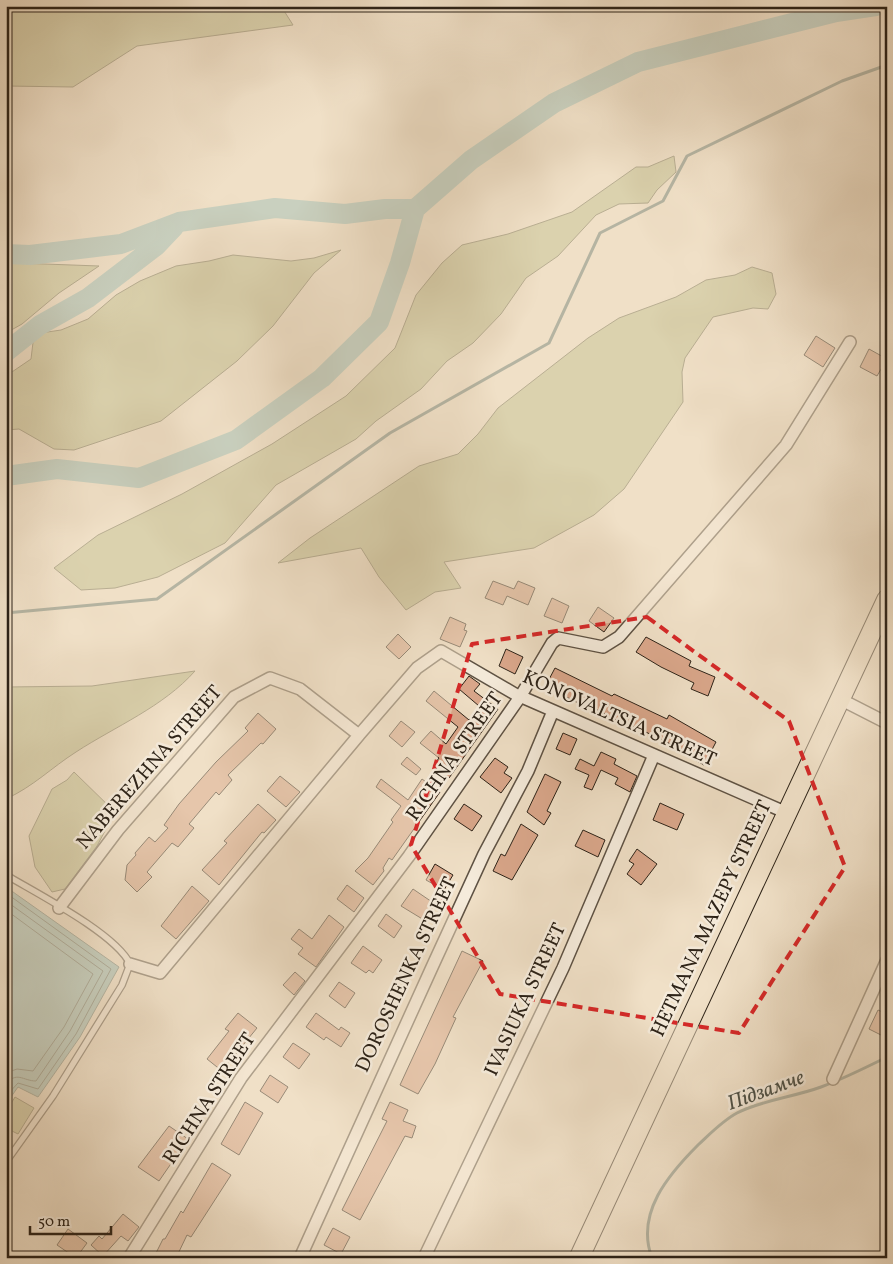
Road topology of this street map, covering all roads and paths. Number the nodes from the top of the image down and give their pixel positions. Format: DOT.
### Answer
graph roads {
  1 [pos="850,342"];
  2 [pos="887,599"];
  3 [pos="520,697"];
  4 [pos="840,699"];
  5 [pos="553,711"];
  6 [pos="887,723"];
  7 [pos="359,735"];
  8 [pos="654,755"];
  9 [pos="787,813"];
  10 [pos="6,875"];
  11 [pos="59,908"];
  12 [pos="887,960"];
  13 [pos="130,964"];
  14 [pos="833,1079"];
  15 [pos="6,1162"];
  16 [pos="129,1258"];
  17 [pos="300,1258"];
  18 [pos="424,1258"];
  19 [pos="579,1258"];
  1 -- 3 [label="street, RICHNA STREET"];
  2 -- 4 [label="main road, HETMANA MAZEPY STREET"];
  3 -- 5 [label="street, KONOVALTSIA STREET"];
  3 -- 7 [label="street, KONOVALTSIA STREET"];
  3 -- 16 [label="street, RICHNA STREET"];
  4 -- 6 [label="street"];
  4 -- 9 [label="main road, HETMANA MAZEPY STREET"];
  5 -- 8 [label="street, KONOVALTSIA STREET"];
  5 -- 17 [label="street, DOROSHENKA STREET"];
  7 -- 11 [label="street, NABEREZHNA STREET"];
  7 -- 13 [label="street"];
  8 -- 9 [label="street, KONOVALTSIA STREET"];
  8 -- 18 [label="street, IVASIUKA STREET"];
  9 -- 19 [label="main road, HETMANA MAZEPY STREET"];
  10 -- 11 [label="lane"];
  11 -- 13 [label="lane"];
  12 -- 14 [label="street"];
  13 -- 15 [label="lane"];
}
